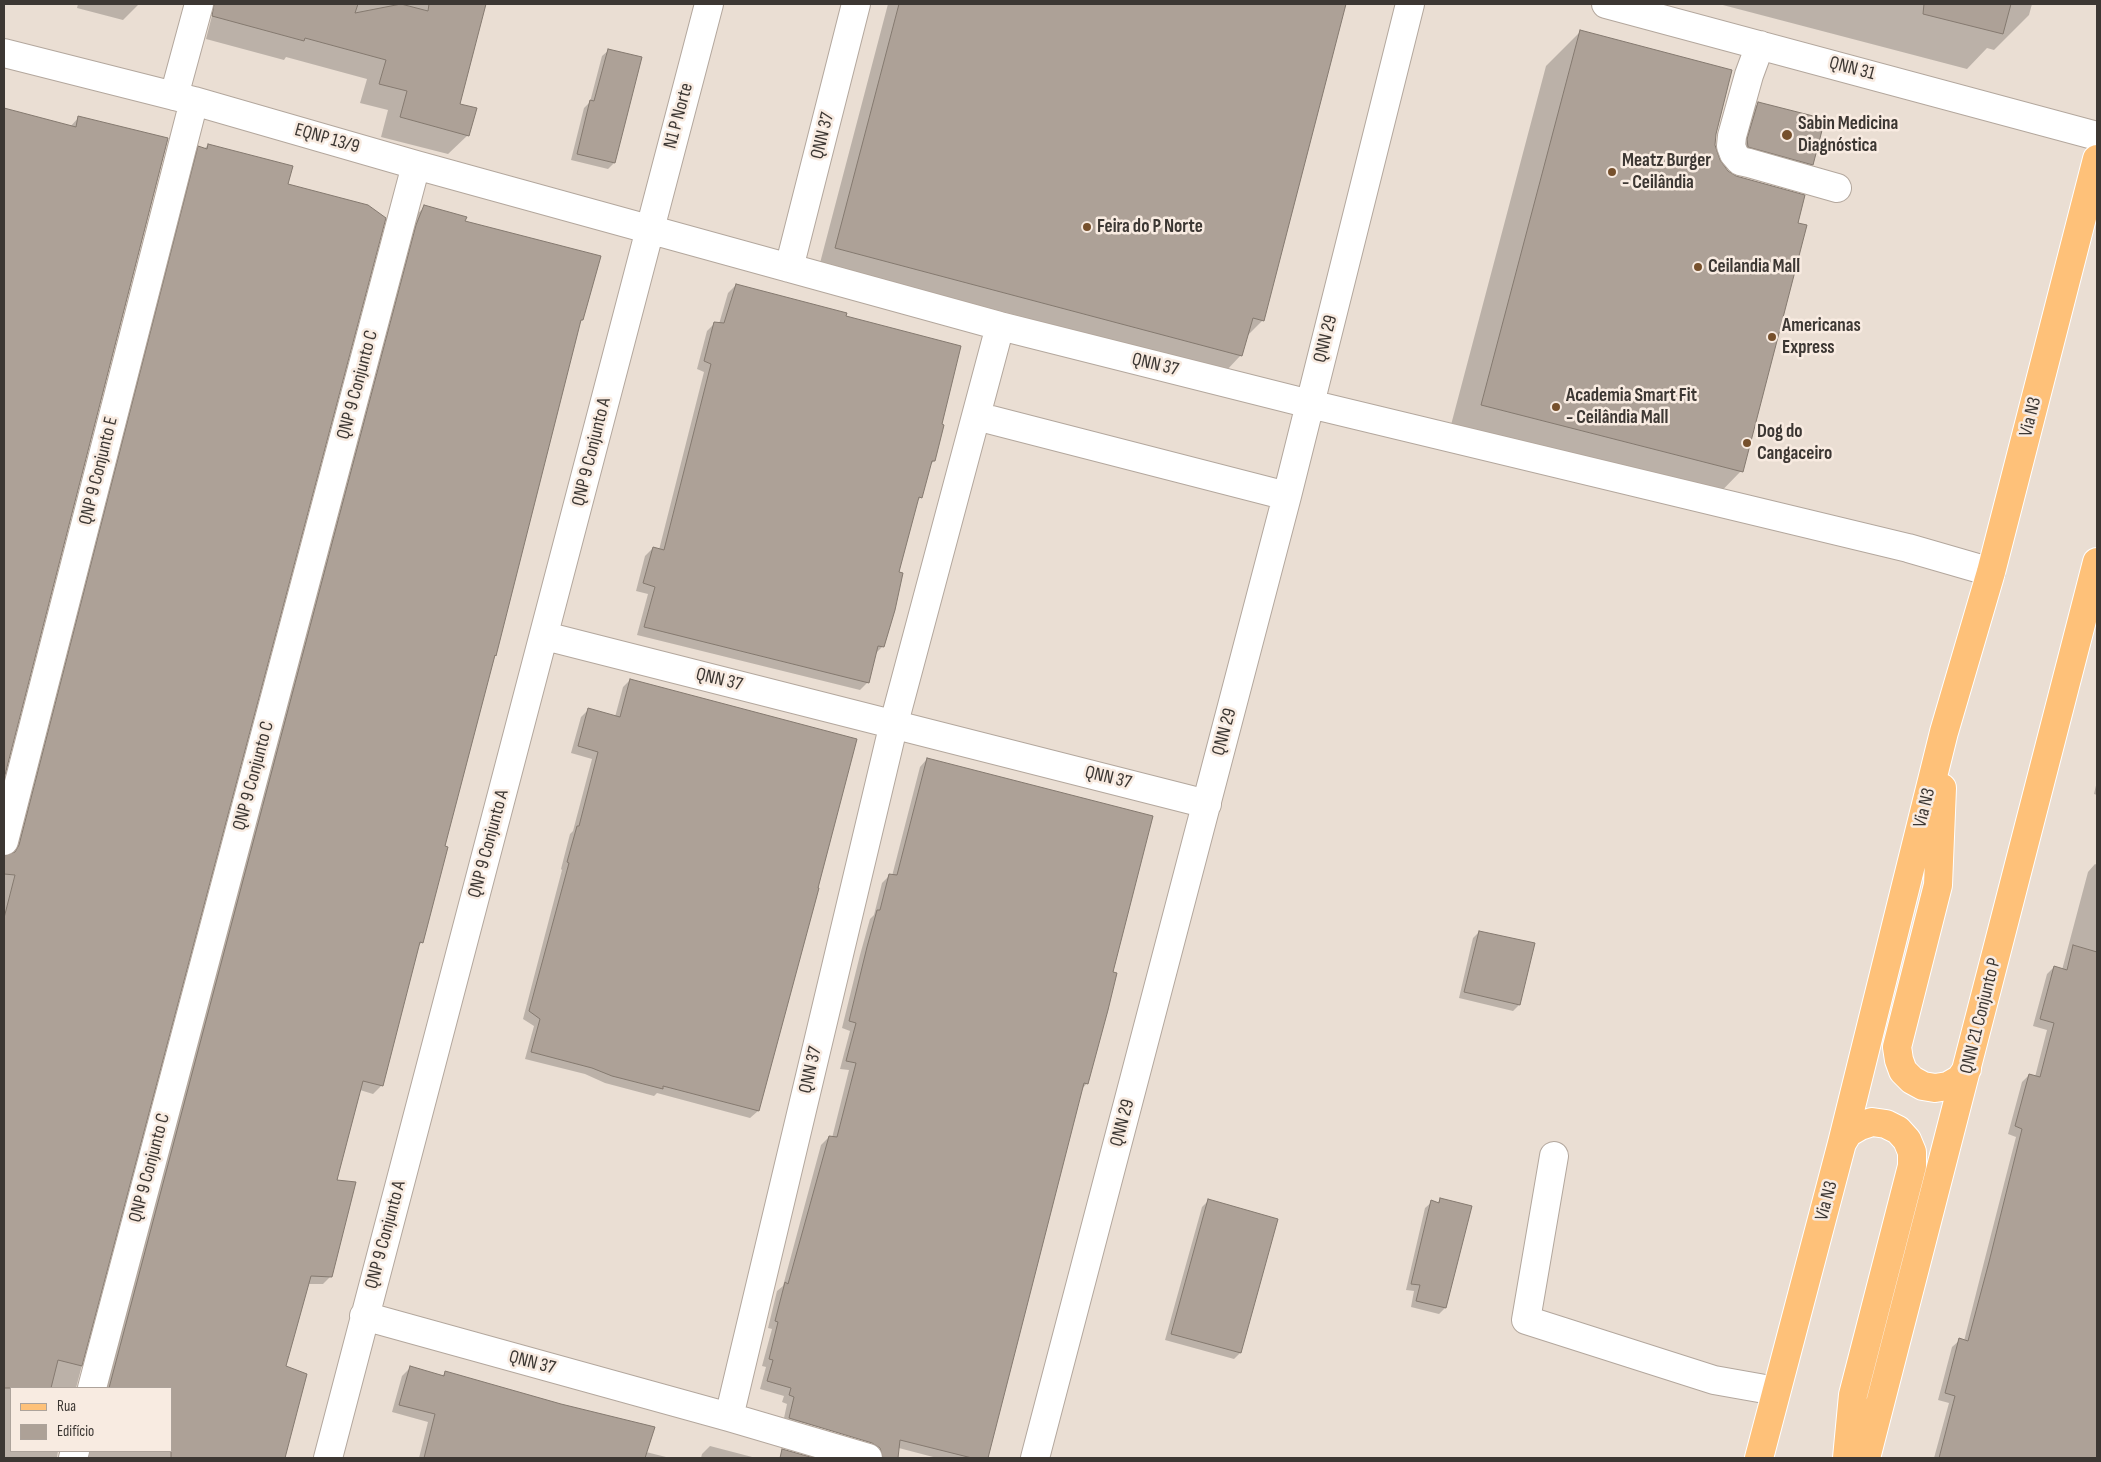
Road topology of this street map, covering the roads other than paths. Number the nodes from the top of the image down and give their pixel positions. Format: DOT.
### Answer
graph roads {
  1 [pos="198,4"];
  2 [pos="709,4"];
  3 [pos="856,4"];
  4 [pos="1410,4"];
  5 [pos="1606,4"];
  6 [pos="1760,44"];
  7 [pos="4,53"];
  8 [pos="184,98"];
  9 [pos="2097,136"];
  10 [pos="2097,159"];
  11 [pos="416,165"];
  12 [pos="1837,188"];
  13 [pos="650,229"];
  14 [pos="789,268"];
  15 [pos="1000,326"];
  16 [pos="1310,404"];
  17 [pos="976,416"];
  18 [pos="1287,496"];
  19 [pos="2096,571"];
  20 [pos="1990,572"];
  21 [pos="545,636"];
  22 [pos="894,724"];
  23 [pos="1944,732"];
  24 [pos="1207,804"];
  25 [pos="4,841"];
  26 [pos="1967,1069"];
  27 [pos="1842,1143"];
  28 [pos="1554,1156"];
  29 [pos="364,1316"];
  30 [pos="92,1387"];
  31 [pos="1776,1391"];
  32 [pos="729,1417"];
  33 [pos="328,1458"];
  34 [pos="868,1458"];
  35 [pos="1035,1458"];
  36 [pos="1759,1458"];
  37 [pos="1847,1458"];
  38 [pos="1866,1458"];
  1 -- 8 [label="street, QNP 9 Conjunto E"];
  2 -- 13 [label="street, N1 P Norte"];
  3 -- 14 [label="street, QNN 37"];
  4 -- 16 [label="street, QNN 29"];
  5 -- 6 [label="street, QNN 31"];
  6 -- 9 [label="street, QNN 31"];
  6 -- 12 [label="street"];
  7 -- 8 [label="street, EQNP 13/9"];
  8 -- 11 [label="street, EQNP 13/9"];
  8 -- 25 [label="street, QNP 9 Conjunto E"];
  10 -- 20 [label="main road, Via N3"];
  11 -- 13 [label="street, EQNP 13/9"];
  11 -- 30 [label="street, QNP 9 Conjunto C"];
  13 -- 14 [label="street, QNN 37"];
  13 -- 21 [label="street, QNP 9 Conjunto A"];
  14 -- 15 [label="street, QNN 37"];
  15 -- 16 [label="street, QNN 37"];
  15 -- 17 [label="street, QNN 37"];
  16 -- 18 [label="street, QNN 29"];
  16 -- 20 [label="street, QNN 37"];
  17 -- 18 [label="street"];
  17 -- 22 [label="street, QNN 37"];
  18 -- 24 [label="street, QNN 29"];
  19 -- 26 [label="main road, QNN 21 Conjunto P"];
  20 -- 23 [label="main road, Via N3"];
  21 -- 22 [label="street, QNN 37"];
  21 -- 29 [label="street, QNP 9 Conjunto A"];
  22 -- 24 [label="street, QNN 37"];
  22 -- 32 [label="street, QNN 37"];
  23 -- 26 [label="main road"];
  23 -- 27 [label="main road, Via N3"];
  24 -- 35 [label="street, QNN 29"];
  26 -- 38 [label="main road, QNN 21 Conjunto P"];
  27 -- 31 [label="main road, Via N3"];
  27 -- 37 [label="main road"];
  28 -- 31 [label="street"];
  29 -- 32 [label="street, QNN 37"];
  29 -- 33 [label="street, QNP 9 Conjunto A"];
  31 -- 36 [label="main road, Via N3"];
  32 -- 34 [label="street, QNN 37"];
}
